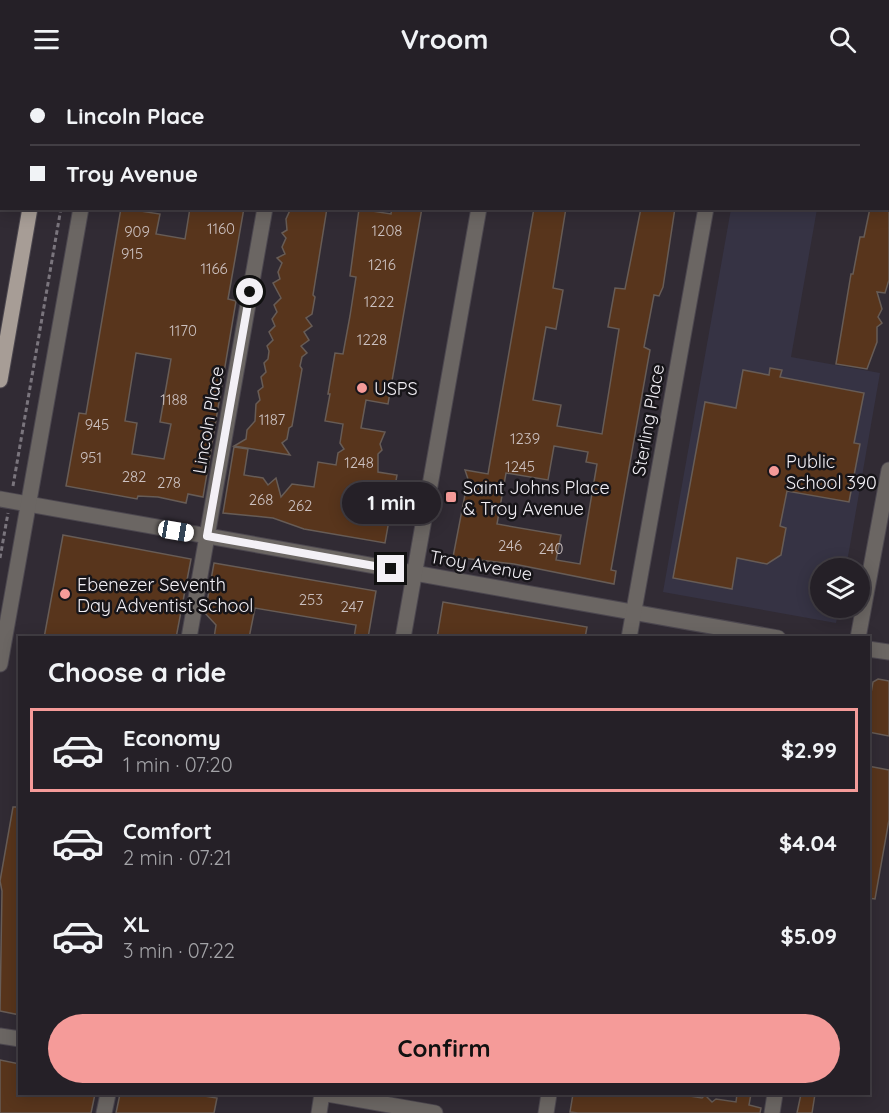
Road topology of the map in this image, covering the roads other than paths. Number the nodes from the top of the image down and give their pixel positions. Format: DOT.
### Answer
graph roads {
  1 [pos="30,210"];
  2 [pos="81,210"];
  3 [pos="265,210"];
  4 [pos="479,210"];
  5 [pos="706,210"];
  6 [pos="0,380"];
  7 [pos="889,470"];
  8 [pos="4,505"];
  9 [pos="28,505"];
  10 [pos="207,536"];
  11 [pos="415,573"];
  12 [pos="634,612"];
  13 [pos="189,636"];
  14 [pos="403,636"];
  15 [pos="629,636"];
  16 [pos="767,636"];
  17 [pos="858,636"];
  18 [pos="870,650"];
  19 [pos="889,652"];
  20 [pos="0,664"];
  21 [pos="0,1036"];
  22 [pos="18,1040"];
  23 [pos="108,1095"];
  24 [pos="322,1095"];
  25 [pos="333,1095"];
  26 [pos="549,1095"];
  27 [pos="775,1095"];
  28 [pos="104,1113"];
  29 [pos="318,1113"];
  30 [pos="435,1113"];
  31 [pos="546,1113"];
  32 [pos="772,1113"];
  1 -- 6 [label="main road"];
  2 -- 9 [label="street"];
  3 -- 10 [label="street, Lincoln Place"];
  4 -- 11 [label="street"];
  5 -- 12 [label="street, Sterling Place"];
  7 -- 17 [label="street"];
  8 -- 9 [label="street, Troy Avenue"];
  9 -- 10 [label="street, Troy Avenue"];
  9 -- 20 [label="street"];
  10 -- 11 [label="street, Troy Avenue"];
  10 -- 13 [label="street, Lincoln Place"];
  11 -- 12 [label="street, Troy Avenue"];
  11 -- 14 [label="street"];
  12 -- 15 [label="street, Sterling Place"];
  12 -- 16 [label="street, Troy Avenue"];
  18 -- 19 [label="street"];
  21 -- 22 [label="street"];
  23 -- 28 [label="street"];
  24 -- 29 [label="street"];
  25 -- 30 [label="street"];
  26 -- 31 [label="street"];
  27 -- 32 [label="street"];
}
